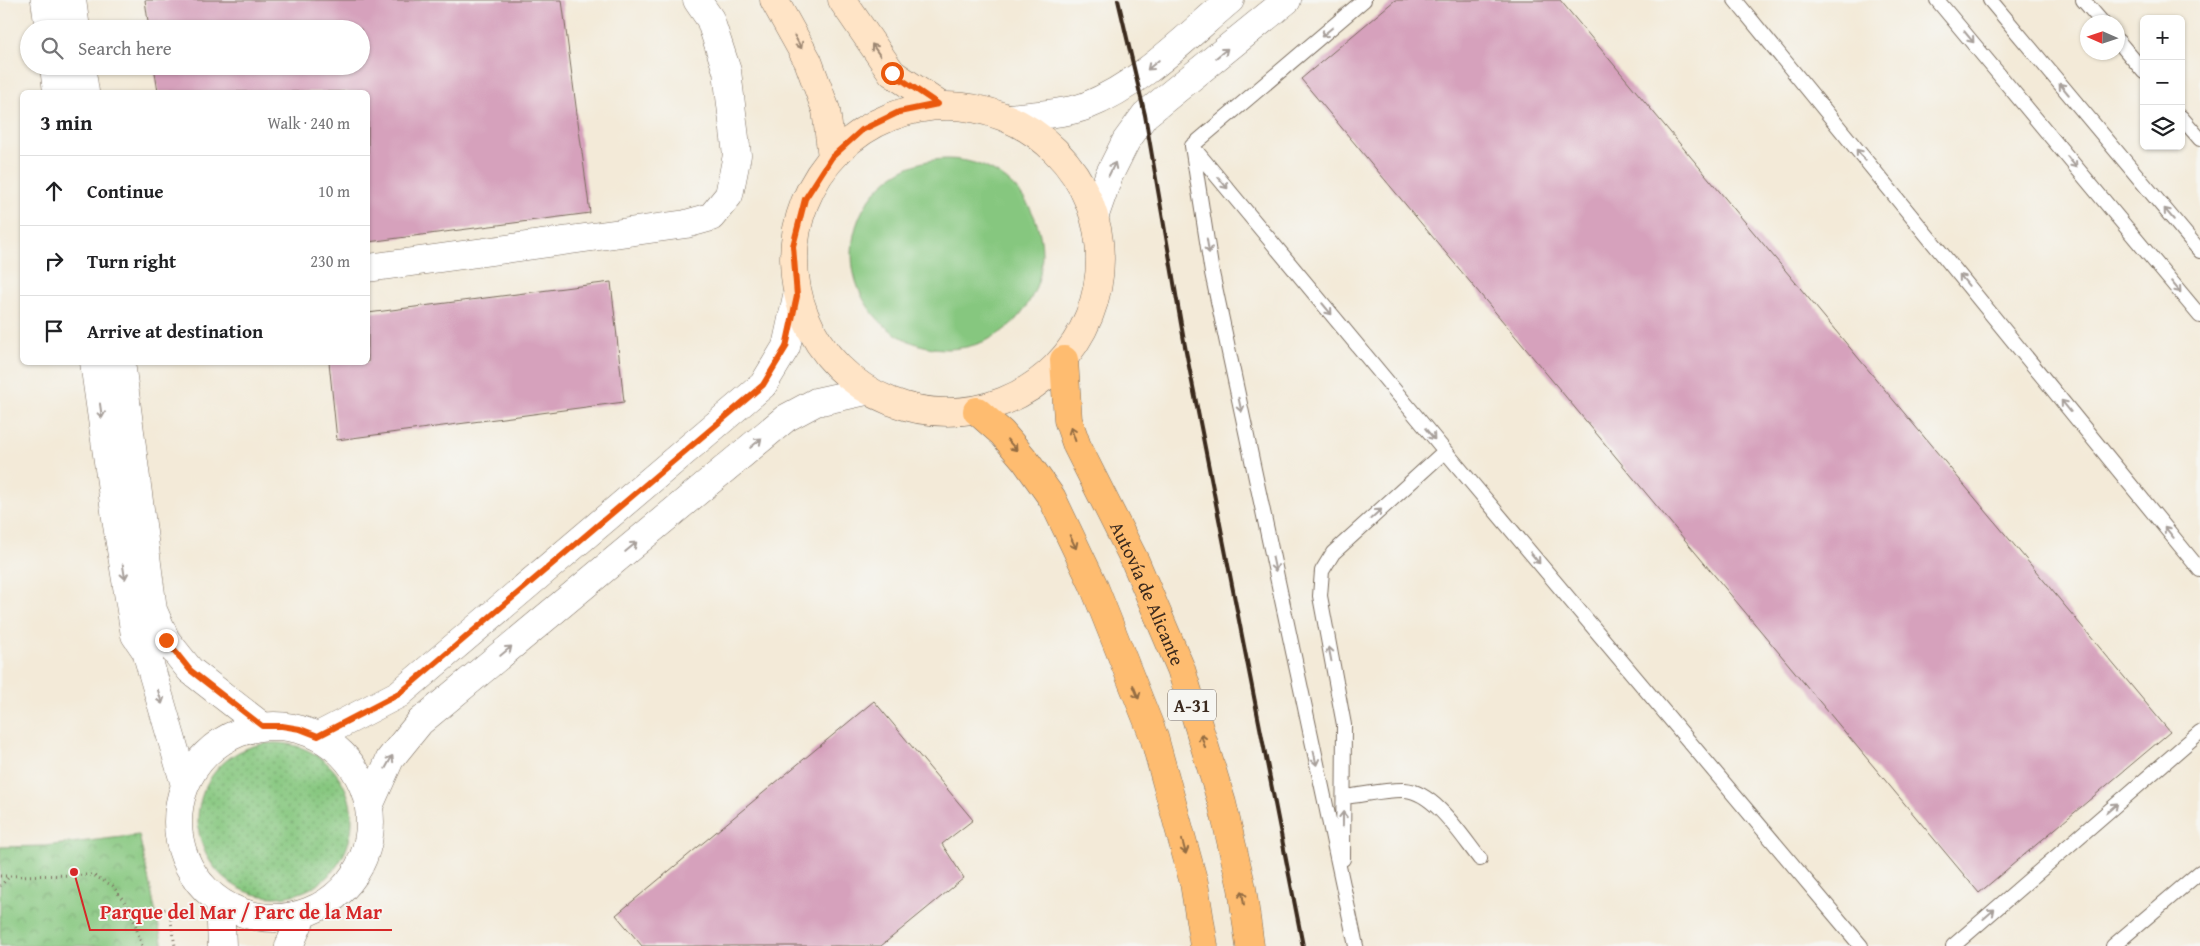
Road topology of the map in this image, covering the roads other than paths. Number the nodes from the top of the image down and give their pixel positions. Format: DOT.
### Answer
graph roads {
  1 [pos="45,0"];
  2 [pos="72,0"];
  3 [pos="697,0"];
  4 [pos="774,0"];
  5 [pos="842,0"];
  6 [pos="1230,0"];
  7 [pos="1287,0"];
  8 [pos="1364,0"];
  9 [pos="1735,0"];
  10 [pos="1937,0"];
  11 [pos="1990,0"];
  12 [pos="2083,0"];
  13 [pos="2096,15"];
  14 [pos="47,20"];
  15 [pos="75,20"];
  16 [pos="2125,49"];
  17 [pos="2140,67"];
  18 [pos="55,75"];
  19 [pos="82,75"];
  20 [pos="57,90"];
  21 [pos="85,90"];
  22 [pos="938,104"];
  23 [pos="1010,118"];
  24 [pos="2185,122"];
  25 [pos="2200,139"];
  26 [pos="1192,146"];
  27 [pos="832,157"];
  28 [pos="1095,215"];
  29 [pos="2200,251"];
  30 [pos="370,268"];
  31 [pos="797,296"];
  32 [pos="2200,316"];
  33 [pos="1064,360"];
  34 [pos="94,365"];
  35 [pos="121,365"];
  36 [pos="866,391"];
  37 [pos="977,411"];
  38 [pos="1445,451"];
  39 [pos="2200,570"];
  40 [pos="153,610"];
  41 [pos="146,651"];
  42 [pos="262,726"];
  43 [pos="2200,732"];
  44 [pos="318,736"];
  45 [pos="185,785"];
  46 [pos="1344,797"];
  47 [pos="369,806"];
  48 [pos="1480,859"];
  49 [pos="2200,872"];
  50 [pos="1342,885"];
  51 [pos="220,902"];
  52 [pos="303,914"];
  53 [pos="222,946"];
  54 [pos="289,946"];
  55 [pos="1204,946"];
  56 [pos="1250,946"];
  57 [pos="1356,946"];
  58 [pos="1861,946"];
  59 [pos="1953,946"];
  60 [pos="2113,946"];
  1 -- 14 [label="street"];
  2 -- 15 [label="street"];
  3 -- 30 [label="street"];
  4 -- 27 [label="street, one-way"];
  22 -- 5 [label="street, one-way"];
  6 -- 23 [label="street, one-way"];
  28 -- 7 [label="street, one-way"];
  8 -- 26 [label="lane, one-way"];
  39 -- 9 [label="lane, one-way"];
  10 -- 32 [label="lane, one-way"];
  29 -- 11 [label="lane, one-way"];
  12 -- 13 [label="lane"];
  16 -- 17 [label="lane"];
  18 -- 20 [label="street"];
  19 -- 21 [label="street"];
  22 -- 23 [label="street"];
  22 -- 27 [label="street"];
  23 -- 28 [label="street"];
  24 -- 25 [label="lane"];
  26 -- 38 [label="lane, one-way"];
  26 -- 50 [label="lane, one-way"];
  27 -- 31 [label="street"];
  28 -- 33 [label="street"];
  31 -- 36 [label="street"];
  31 -- 44 [label="street"];
  33 -- 37 [label="street"];
  56 -- 33 [label="highway, Autovía de Alicante / A-31, one-way"];
  34 -- 41 [label="street, one-way"];
  35 -- 40 [label="street"];
  36 -- 37 [label="street"];
  47 -- 36 [label="street, one-way"];
  37 -- 55 [label="highway, A-31, one-way"];
  46 -- 38 [label="lane, one-way"];
  38 -- 58 [label="lane, one-way"];
  40 -- 41 [label="street"];
  40 -- 42 [label="street"];
  41 -- 45 [label="street, one-way"];
  42 -- 44 [label="street"];
  42 -- 45 [label="street"];
  59 -- 43 [label="lane, one-way"];
  44 -- 47 [label="street"];
  45 -- 51 [label="street"];
  46 -- 48 [label="lane"];
  50 -- 46 [label="lane, one-way"];
  47 -- 52 [label="street"];
  49 -- 60 [label="lane"];
  50 -- 57 [label="lane"];
  51 -- 52 [label="street"];
  51 -- 53 [label="street"];
  52 -- 54 [label="street"];
}
